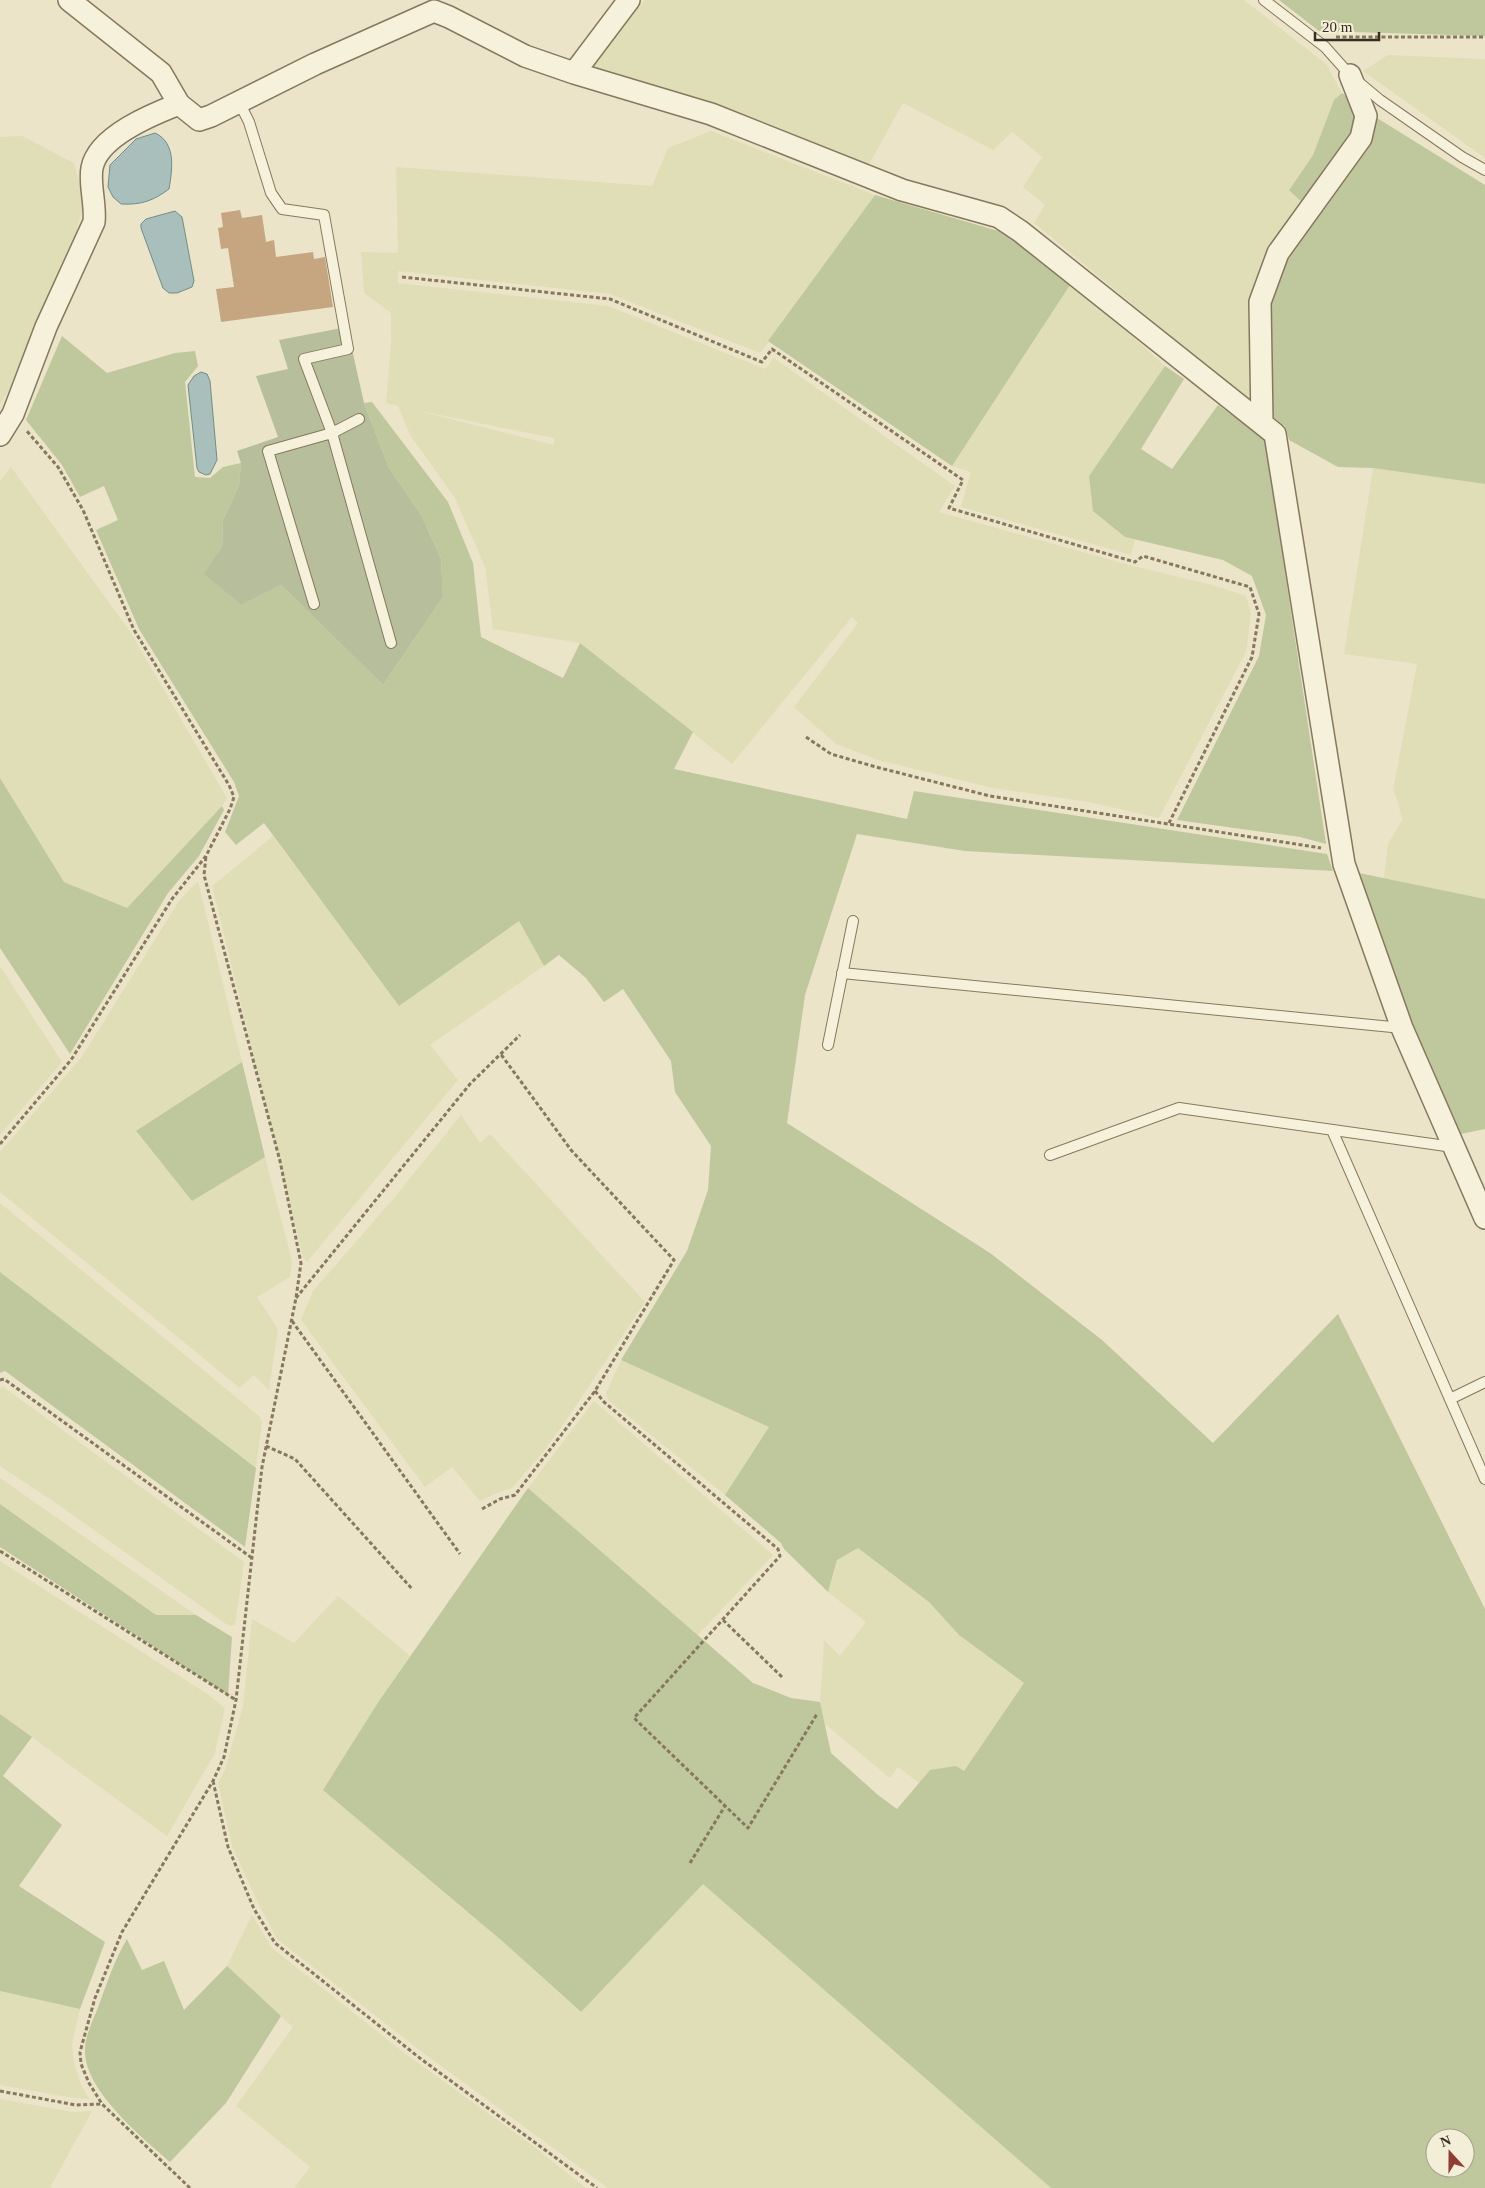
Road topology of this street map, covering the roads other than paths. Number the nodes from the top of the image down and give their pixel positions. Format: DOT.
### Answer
graph roads {
  1 [pos="69,0"];
  2 [pos="629,0"];
  3 [pos="1264,0"];
  4 [pos="574,73"];
  5 [pos="1350,75"];
  6 [pos="238,102"];
  7 [pos="179,104"];
  8 [pos="1485,170"];
  9 [pos="359,419"];
  10 [pos="1262,423"];
  11 [pos="332,433"];
  12 [pos="0,435"];
  13 [pos="314,604"];
  14 [pos="391,643"];
  15 [pos="853,920"];
  16 [pos="842,973"];
  17 [pos="1402,1028"];
  18 [pos="828,1045"];
  19 [pos="1332,1130"];
  20 [pos="1453,1146"];
  21 [pos="1050,1155"];
  22 [pos="1485,1218"];
  23 [pos="1485,1382"];
  24 [pos="1450,1399"];
  25 [pos="1485,1479"];
  1 -- 7 [label="street"];
  2 -- 4 [label="street"];
  3 -- 5 [label="lane"];
  4 -- 6 [label="street"];
  4 -- 10 [label="street"];
  5 -- 8 [label="lane"];
  5 -- 10 [label="street"];
  6 -- 7 [label="street"];
  6 -- 11 [label="lane"];
  7 -- 12 [label="street"];
  9 -- 11 [label="lane"];
  10 -- 17 [label="street"];
  11 -- 13 [label="lane"];
  11 -- 14 [label="lane"];
  15 -- 16 [label="lane"];
  16 -- 17 [label="lane"];
  16 -- 18 [label="lane"];
  17 -- 20 [label="street"];
  19 -- 20 [label="lane"];
  19 -- 21 [label="lane"];
  19 -- 24 [label="lane"];
  20 -- 22 [label="street"];
  23 -- 24 [label="lane"];
  24 -- 25 [label="lane"];
}
